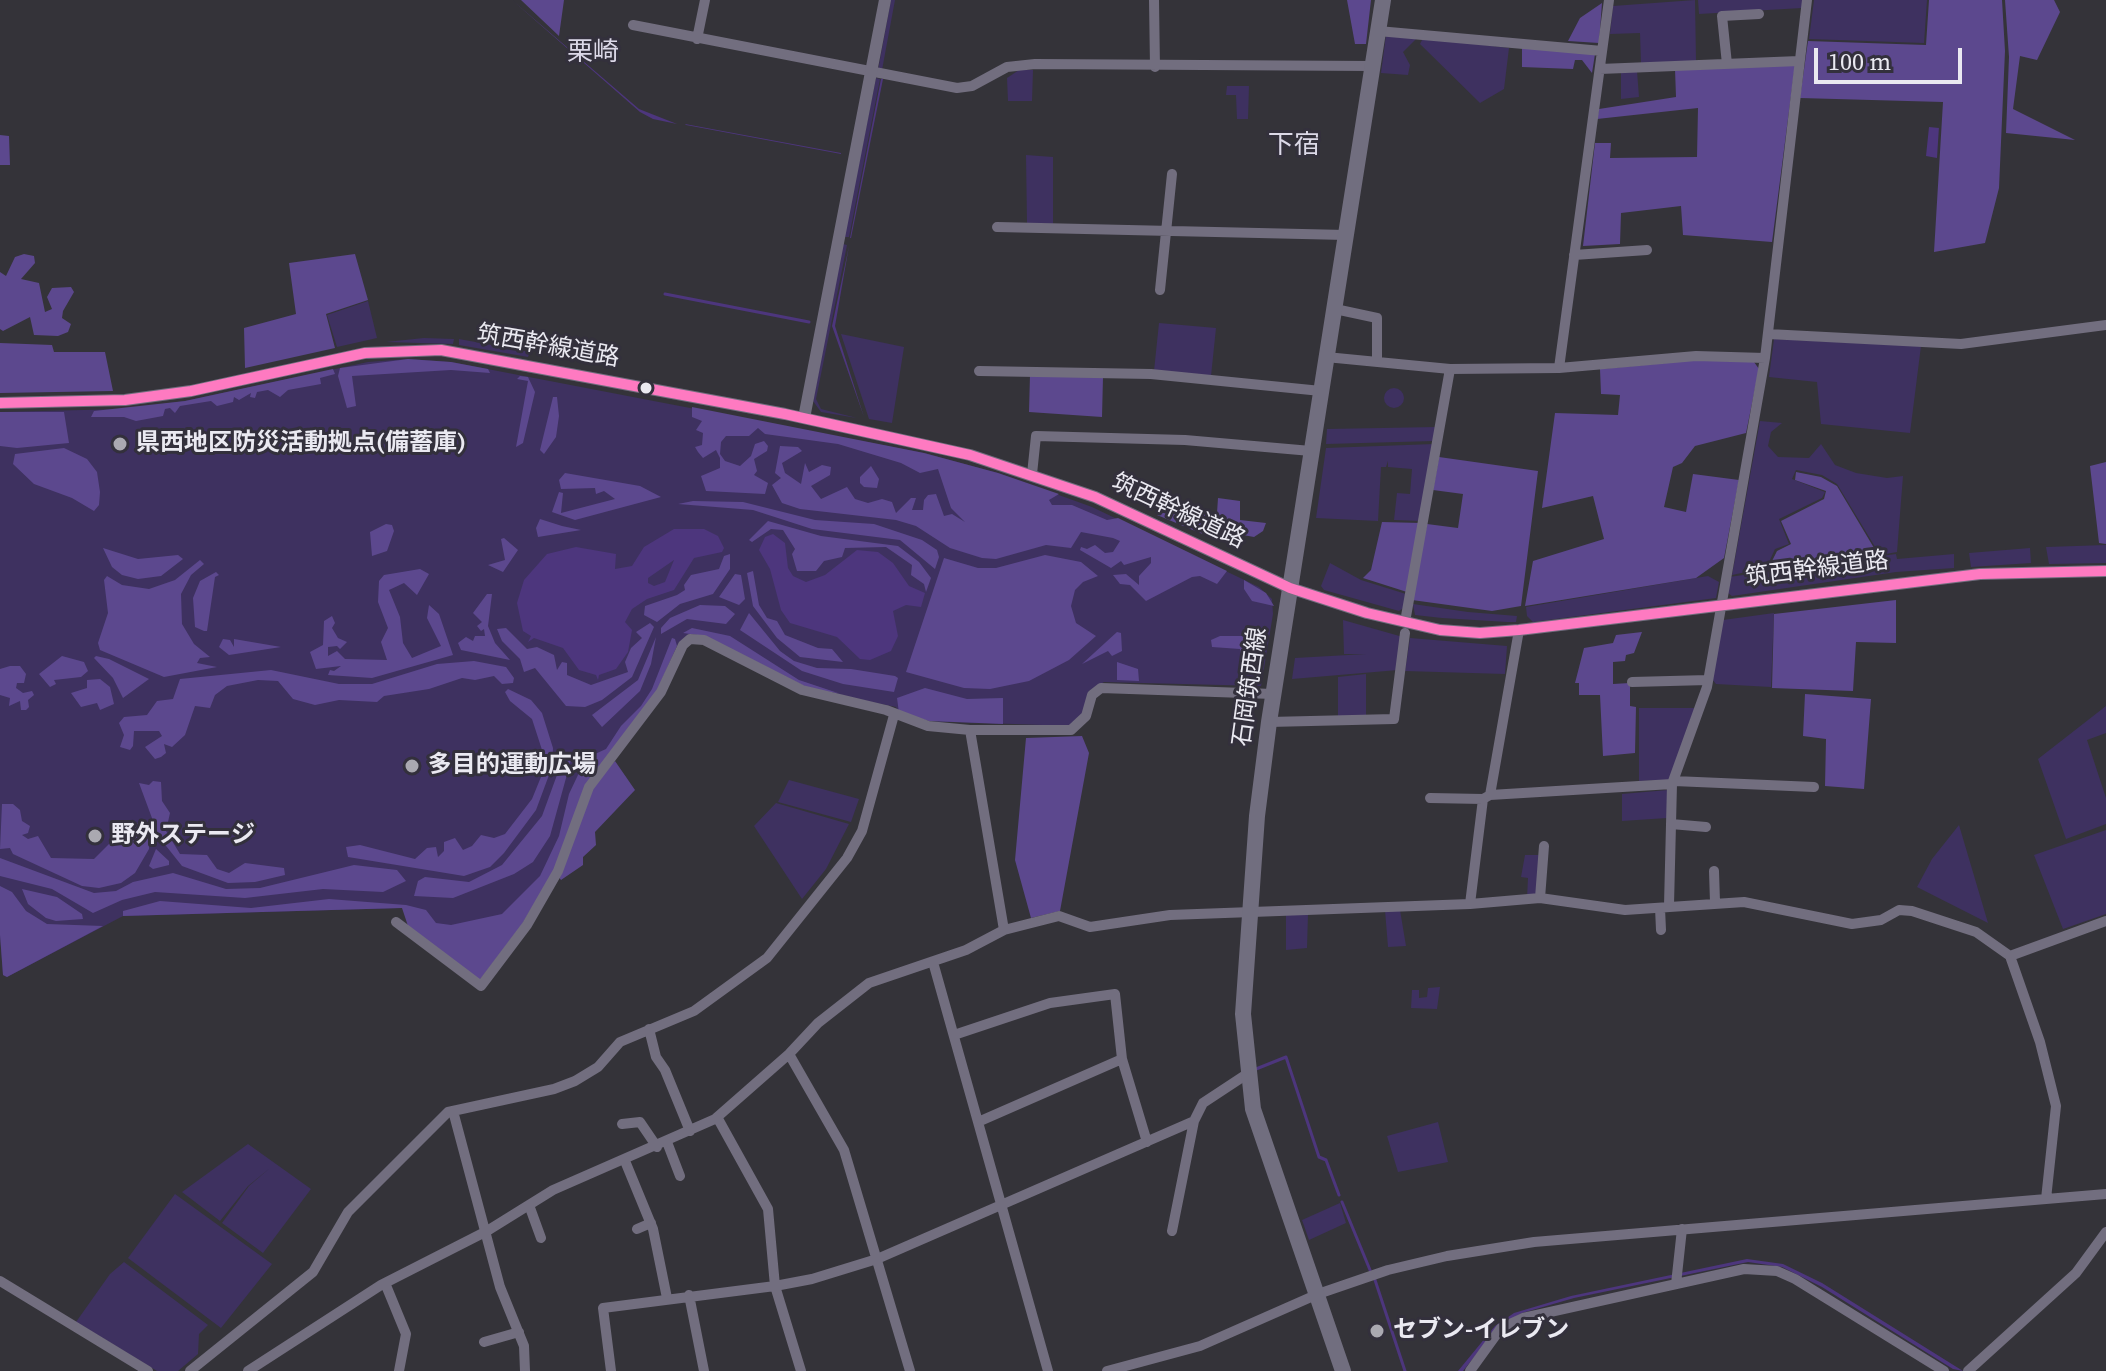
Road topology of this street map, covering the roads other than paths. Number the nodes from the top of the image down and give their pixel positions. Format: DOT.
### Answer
graph roads {
  1 [pos="705,0"];
  2 [pos="885,0"];
  3 [pos="1154,0"];
  4 [pos="1383,0"];
  5 [pos="1609,0"];
  6 [pos="1807,0"];
  7 [pos="1759,14"];
  8 [pos="633,25"];
  9 [pos="1378,31"];
  10 [pos="697,39"];
  11 [pos="1602,51"];
  12 [pos="1799,61"];
  13 [pos="1727,64"];
  14 [pos="1372,66"];
  15 [pos="1155,67"];
  16 [pos="1600,69"];
  17 [pos="871,71"];
  18 [pos="1172,174"];
  19 [pos="997,227"];
  20 [pos="1166,231"];
  21 [pos="1346,235"];
  22 [pos="1647,250"];
  23 [pos="1574,255"];
  24 [pos="1160,290"];
  25 [pos="1335,309"];
  26 [pos="2106,325"];
  27 [pos="1768,334"];
  28 [pos="1326,357"];
  29 [pos="1765,358"];
  30 [pos="1377,362"];
  31 [pos="1559,368"];
  32 [pos="1450,369"];
  33 [pos="979,371"];
  34 [pos="1321,391"];
  35 [pos="0,403"];
  36 [pos="804,418"];
  37 [pos="1311,451"];
  38 [pos="1032,474"];
  39 [pos="2106,571"];
  40 [pos="1290,588"];
  41 [pos="1720,605"];
  42 [pos="1405,628"];
  43 [pos="1519,630"];
  44 [pos="1708,680"];
  45 [pos="1632,682"];
  46 [pos="1273,694"];
  47 [pos="894,715"];
  48 [pos="1269,722"];
  49 [pos="970,730"];
  50 [pos="1673,782"];
  51 [pos="1814,787"];
  52 [pos="1486,797"];
  53 [pos="1430,798"];
  54 [pos="1671,824"];
  55 [pos="1706,827"];
  56 [pos="1544,846"];
  57 [pos="1714,871"];
  58 [pos="1540,898"];
  59 [pos="1715,902"];
  60 [pos="1470,904"];
  61 [pos="1664,906"];
  62 [pos="1250,913"];
  63 [pos="2106,921"];
  64 [pos="396,922"];
  65 [pos="1004,930"];
  66 [pos="1661,930"];
  67 [pos="2010,956"];
  68 [pos="933,962"];
  69 [pos="649,1029"];
  70 [pos="954,1035"];
  71 [pos="789,1054"];
  72 [pos="1122,1059"];
  73 [pos="1247,1074"];
  74 [pos="453,1111"];
  75 [pos="717,1117"];
  76 [pos="1194,1121"];
  77 [pos="978,1122"];
  78 [pos="622,1124"];
  79 [pos="690,1131"];
  80 [pos="1147,1142"];
  81 [pos="662,1144"];
  82 [pos="625,1161"];
  83 [pos="680,1176"];
  84 [pos="2106,1194"];
  85 [pos="2046,1199"];
  86 [pos="529,1205"];
  87 [pos="1002,1205"];
  88 [pos="651,1223"];
  89 [pos="637,1229"];
  90 [pos="1682,1229"];
  91 [pos="487,1231"];
  92 [pos="1172,1231"];
  93 [pos="2106,1232"];
  94 [pos="541,1238"];
  95 [pos="877,1259"];
  96 [pos="0,1281"];
  97 [pos="385,1283"];
  98 [pos="1676,1284"];
  99 [pos="775,1286"];
  100 [pos="1318,1294"];
  101 [pos="689,1295"];
  102 [pos="667,1298"];
  103 [pos="519,1332"];
  104 [pos="484,1342"];
  105 [pos="148,1371"];
  106 [pos="190,1371"];
  107 [pos="248,1371"];
  108 [pos="399,1371"];
  109 [pos="525,1371"];
  110 [pos="611,1371"];
  111 [pos="704,1371"];
  112 [pos="801,1371"];
  113 [pos="910,1371"];
  114 [pos="1048,1371"];
  115 [pos="1107,1371"];
  116 [pos="1343,1371"];
  117 [pos="1470,1371"];
  118 [pos="1944,1371"];
  119 [pos="1968,1371"];
  1 -- 10 [label="street"];
  2 -- 17 [label="street"];
  3 -- 15 [label="street"];
  4 -- 9 [label="main road, 石岡筑西線"];
  5 -- 11 [label="street"];
  6 -- 12 [label="street"];
  7 -- 13 [label="street"];
  8 -- 10 [label="street"];
  9 -- 11 [label="street"];
  9 -- 14 [label="main road, 石岡筑西線"];
  10 -- 17 [label="street"];
  11 -- 16 [label="street"];
  12 -- 13 [label="street"];
  12 -- 27 [label="street"];
  13 -- 16 [label="street"];
  14 -- 15 [label="street"];
  14 -- 21 [label="main road, 石岡筑西線"];
  15 -- 17 [label="street"];
  16 -- 23 [label="street"];
  17 -- 36 [label="street"];
  18 -- 20 [label="street"];
  19 -- 20 [label="street"];
  20 -- 21 [label="street"];
  20 -- 24 [label="street"];
  21 -- 25 [label="main road, 石岡筑西線"];
  22 -- 23 [label="street"];
  23 -- 31 [label="street"];
  25 -- 28 [label="main road, 石岡筑西線"];
  25 -- 30 [label="street"];
  26 -- 27 [label="street"];
  27 -- 29 [label="street"];
  28 -- 30 [label="street"];
  28 -- 34 [label="main road, 石岡筑西線"];
  29 -- 31 [label="street"];
  29 -- 41 [label="street"];
  30 -- 32 [label="street"];
  31 -- 32 [label="street"];
  32 -- 42 [label="street"];
  33 -- 34 [label="street"];
  34 -- 37 [label="main road, 石岡筑西線"];
  35 -- 36 [label="street, 筑西幹線道路"];
  36 -- 38 [label="street, 筑西幹線道路"];
  37 -- 38 [label="street"];
  37 -- 40 [label="main road, 石岡筑西線"];
  38 -- 40 [label="street, 筑西幹線道路"];
  39 -- 41 [label="street, 筑西幹線道路"];
  40 -- 42 [label="street, 筑西幹線道路"];
  40 -- 46 [label="main road, 石岡筑西線"];
  41 -- 43 [label="street, 筑西幹線道路"];
  41 -- 44 [label="street"];
  42 -- 43 [label="street, 筑西幹線道路"];
  42 -- 48 [label="street"];
  43 -- 52 [label="street"];
  44 -- 45 [label="street"];
  44 -- 50 [label="street"];
  46 -- 48 [label="main road, 石岡筑西線"];
  46 -- 49 [label="street"];
  47 -- 49 [label="street"];
  47 -- 64 [label="street"];
  47 -- 69 [label="street"];
  48 -- 62 [label="main road, 石岡筑西線"];
  49 -- 65 [label="street"];
  50 -- 51 [label="street"];
  50 -- 52 [label="street"];
  50 -- 54 [label="street"];
  52 -- 53 [label="street"];
  52 -- 60 [label="street"];
  54 -- 55 [label="street"];
  54 -- 61 [label="street"];
  56 -- 58 [label="street"];
  57 -- 59 [label="street"];
  58 -- 60 [label="street"];
  58 -- 61 [label="street"];
  59 -- 61 [label="street"];
  59 -- 67 [label="street"];
  60 -- 62 [label="street"];
  61 -- 66 [label="street"];
  62 -- 65 [label="street"];
  62 -- 73 [label="main road, 石岡筑西線"];
  63 -- 67 [label="street"];
  65 -- 68 [label="street"];
  67 -- 85 [label="street"];
  68 -- 70 [label="street"];
  68 -- 71 [label="street"];
  69 -- 74 [label="street"];
  69 -- 79 [label="street"];
  70 -- 72 [label="street"];
  70 -- 77 [label="street"];
  71 -- 75 [label="street"];
  71 -- 95 [label="street"];
  72 -- 77 [label="street"];
  72 -- 80 [label="street"];
  73 -- 76 [label="street"];
  73 -- 100 [label="main road, 石岡筑西線"];
  74 -- 91 [label="street"];
  74 -- 106 [label="street"];
  75 -- 79 [label="street"];
  75 -- 99 [label="street"];
  76 -- 80 [label="street"];
  76 -- 92 [label="street"];
  77 -- 87 [label="street"];
  78 -- 81 [label="street"];
  79 -- 81 [label="street"];
  80 -- 87 [label="street"];
  81 -- 82 [label="street"];
  81 -- 83 [label="street"];
  82 -- 86 [label="street"];
  82 -- 88 [label="street"];
  84 -- 85 [label="street"];
  85 -- 90 [label="street"];
  86 -- 91 [label="street"];
  86 -- 94 [label="street"];
  87 -- 95 [label="street"];
  87 -- 114 [label="street"];
  88 -- 89 [label="street"];
  88 -- 102 [label="street"];
  90 -- 98 [label="street"];
  90 -- 100 [label="street"];
  91 -- 97 [label="street"];
  91 -- 103 [label="street"];
  93 -- 119 [label="street"];
  95 -- 99 [label="street"];
  95 -- 113 [label="street"];
  96 -- 105 [label="street"];
  97 -- 107 [label="street"];
  97 -- 108 [label="street"];
  98 -- 117 [label="street"];
  98 -- 118 [label="street"];
  99 -- 101 [label="street"];
  99 -- 112 [label="street"];
  100 -- 115 [label="street"];
  100 -- 116 [label="main road, 石岡筑西線"];
  101 -- 102 [label="street"];
  101 -- 111 [label="street"];
  102 -- 110 [label="street"];
  103 -- 104 [label="street"];
  103 -- 109 [label="street"];
}
